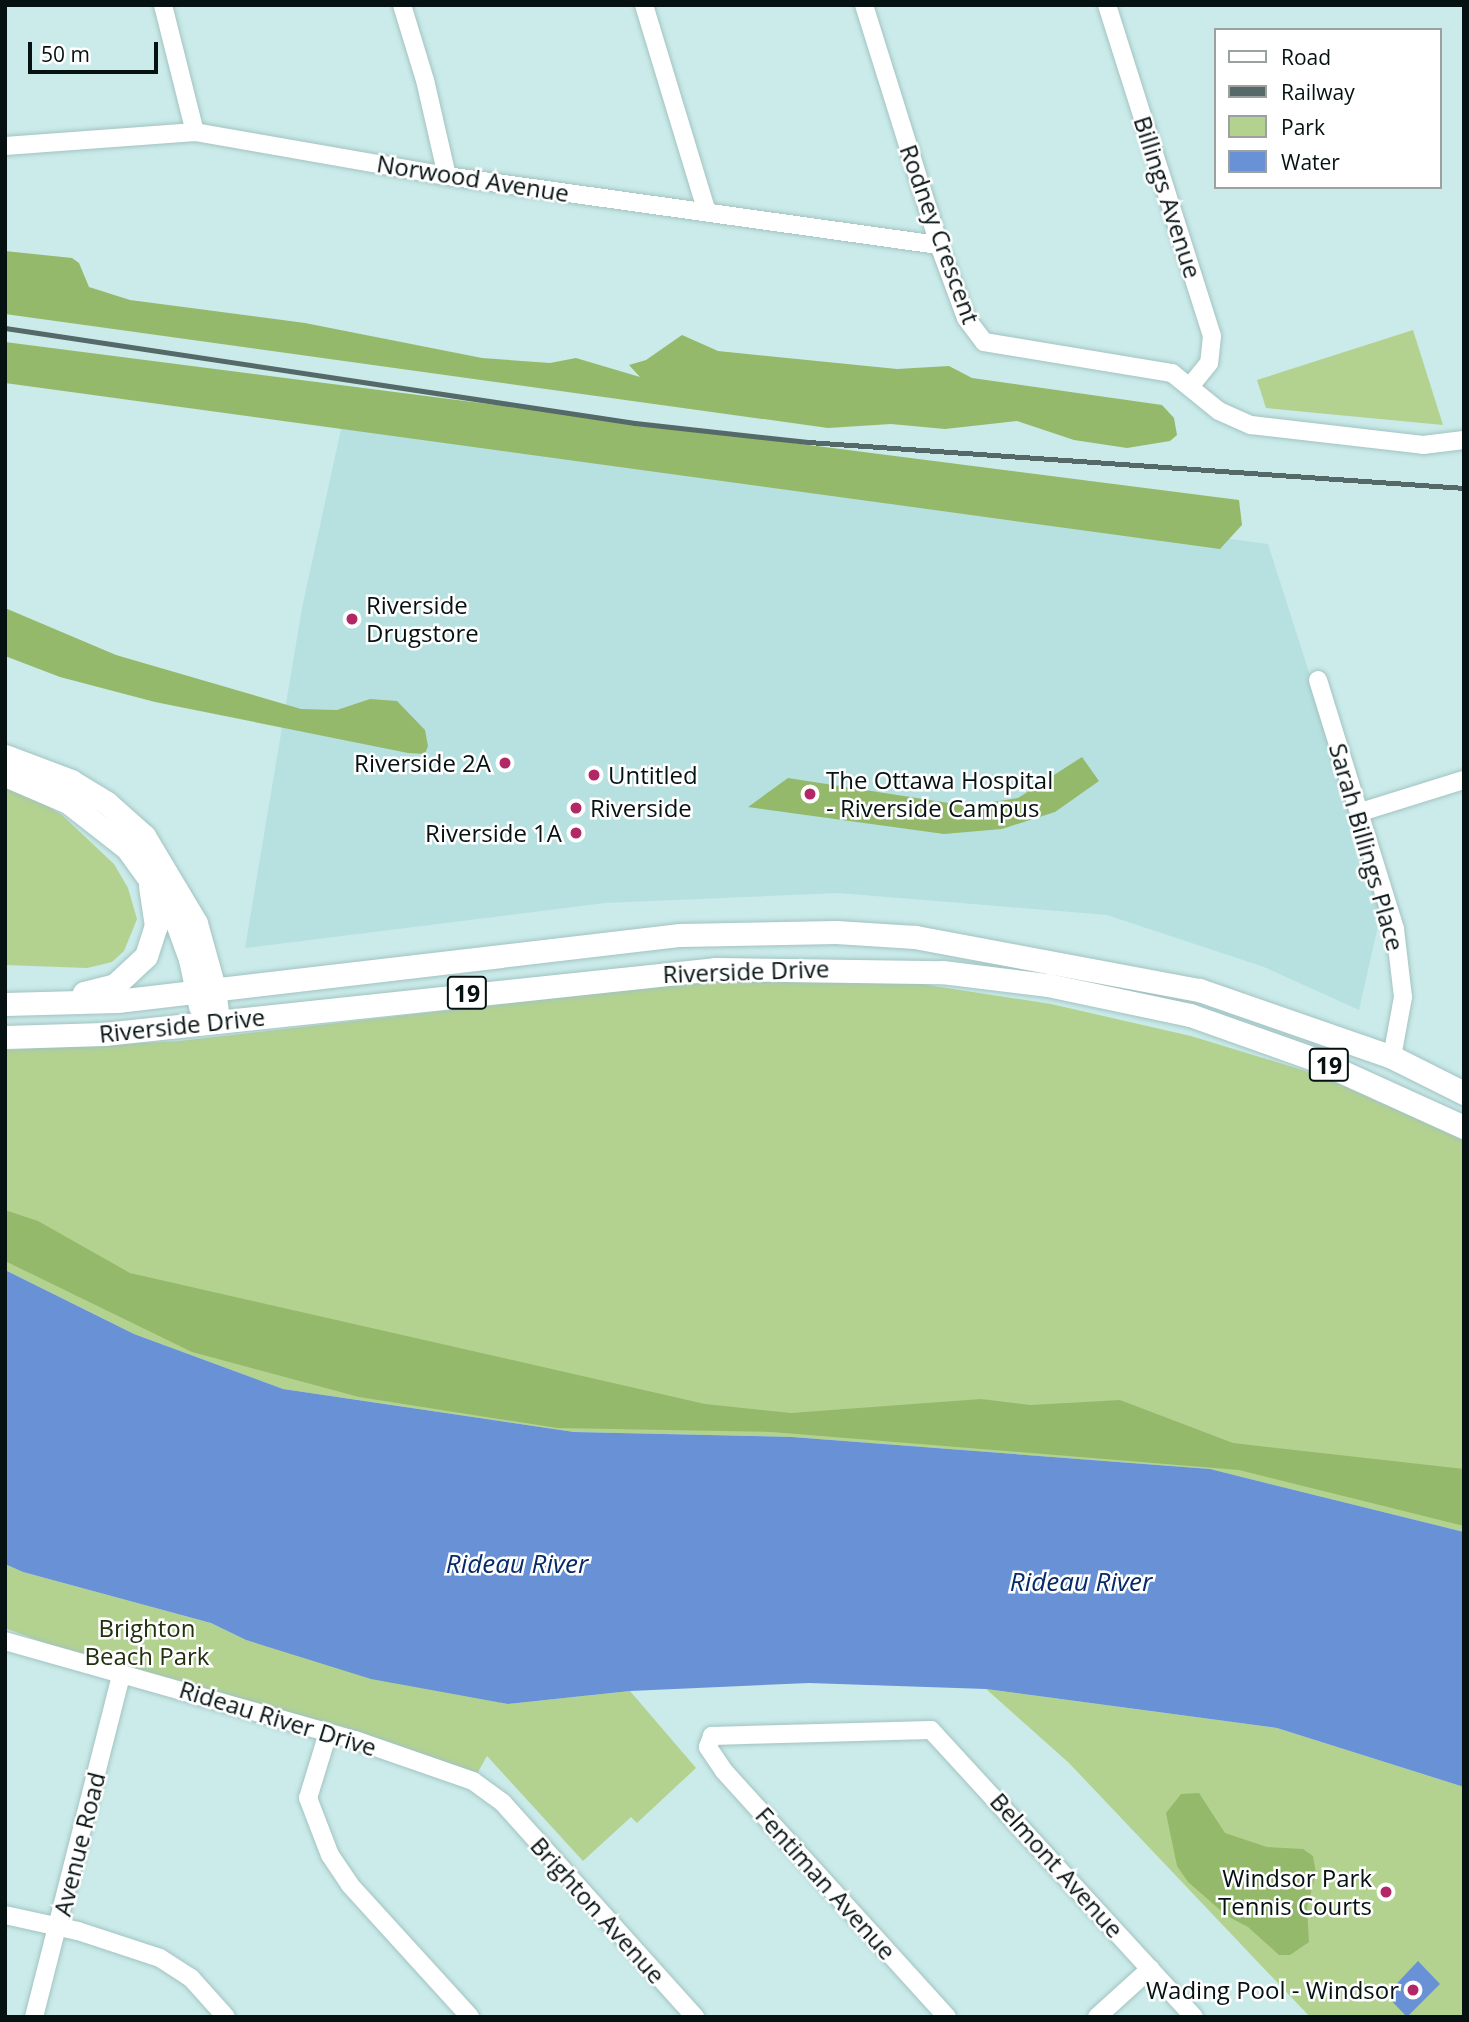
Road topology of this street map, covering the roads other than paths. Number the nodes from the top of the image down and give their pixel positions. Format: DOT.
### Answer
graph roads {
  1 [pos="163,5"];
  2 [pos="402,5"];
  3 [pos="644,5"];
  4 [pos="864,5"];
  5 [pos="1107,5"];
  6 [pos="195,132"];
  7 [pos="5,146"];
  8 [pos="447,176"];
  9 [pos="707,212"];
  10 [pos="939,245"];
  11 [pos="1191,385"];
  12 [pos="1464,440"];
  13 [pos="1318,680"];
  14 [pos="5,756"];
  15 [pos="5,775"];
  16 [pos="1464,780"];
  17 [pos="1361,811"];
  18 [pos="144,870"];
  19 [pos="206,989"];
  20 [pos="5,1004"];
  21 [pos="48,1004"];
  22 [pos="210,1023"];
  23 [pos="5,1037"];
  24 [pos="1392,1057"];
  25 [pos="1464,1093"];
  26 [pos="1464,1126"];
  27 [pos="5,1641"];
  28 [pos="122,1672"];
  29 [pos="328,1733"];
  30 [pos="708,1747"];
  31 [pos="502,1803"];
  32 [pos="5,1915"];
  33 [pos="58,1928"];
  34 [pos="1150,1969"];
  35 [pos="34,2017"];
  36 [pos="226,2017"];
  37 [pos="471,2017"];
  38 [pos="695,2017"];
  39 [pos="947,2017"];
  40 [pos="1097,2017"];
  41 [pos="1194,2017"];
  1 -- 6 [label="street"];
  2 -- 8 [label="street"];
  3 -- 9 [label="street"];
  4 -- 10 [label="street, Rodney Crescent"];
  5 -- 11 [label="street, Billings Avenue"];
  6 -- 7 [label="street, Norwood Avenue"];
  6 -- 8 [label="street, Norwood Avenue"];
  8 -- 9 [label="street, Norwood Avenue"];
  9 -- 10 [label="street, Norwood Avenue"];
  10 -- 11 [label="street, Rodney Crescent"];
  11 -- 12 [label="street, Rodney Crescent"];
  13 -- 17 [label="street, Sarah Billings Place"];
  14 -- 19 [label="main road"];
  15 -- 18 [label="main road"];
  16 -- 17 [label="street"];
  17 -- 24 [label="street, Sarah Billings Place"];
  18 -- 19 [label="main road"];
  18 -- 21 [label="main road"];
  19 -- 21 [label="main road, Riverside Drive / 19"];
  19 -- 22 [label="main road"];
  19 -- 24 [label="main road, Riverside Drive / 19"];
  20 -- 21 [label="main road, Riverside Drive / 19"];
  22 -- 23 [label="main road, Riverside Drive / 19"];
  22 -- 26 [label="main road, Riverside Drive / 19"];
  24 -- 25 [label="main road, Riverside Drive / 19"];
  27 -- 28 [label="street, Rideau River Drive"];
  28 -- 29 [label="street, Rideau River Drive"];
  28 -- 33 [label="street, Avenue Road"];
  29 -- 31 [label="street, Rideau River Drive"];
  29 -- 37 [label="street"];
  30 -- 34 [label="street, Belmont Avenue"];
  30 -- 39 [label="street, Fentiman Avenue"];
  31 -- 38 [label="street, Brighton Avenue"];
  32 -- 33 [label="street"];
  33 -- 35 [label="street, Avenue Road"];
  33 -- 36 [label="street"];
  34 -- 40 [label="street"];
  34 -- 41 [label="street, Belmont Avenue"];
}
